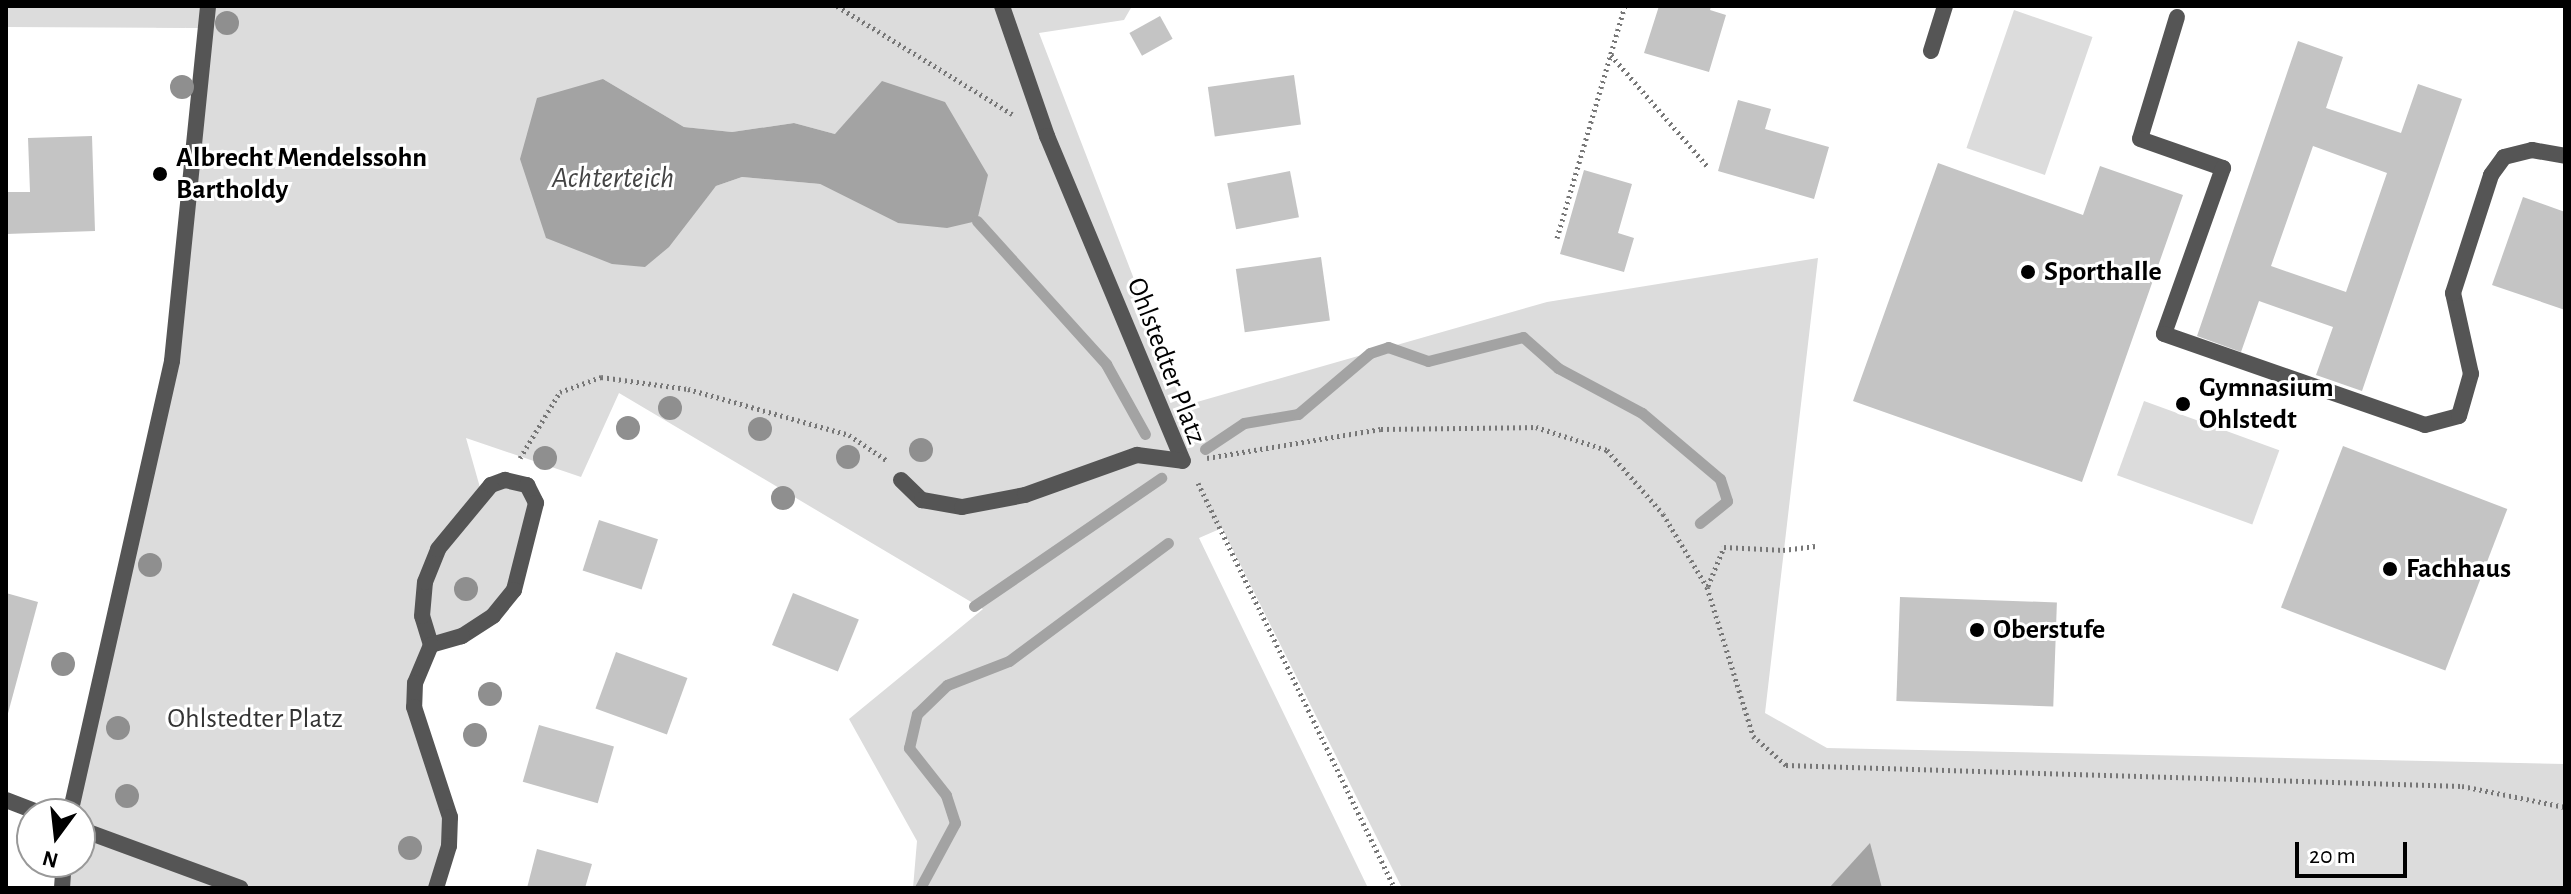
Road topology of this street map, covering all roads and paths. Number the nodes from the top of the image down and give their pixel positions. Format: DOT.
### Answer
graph roads {
  1 [pos="208,6"];
  2 [pos="837,6"];
  3 [pos="1002,6"];
  4 [pos="1625,6"];
  5 [pos="1945,6"];
  6 [pos="2177,17"];
  7 [pos="1931,51"];
  8 [pos="1611,54"];
  9 [pos="1047,136"];
  10 [pos="2565,156"];
  11 [pos="1708,167"];
  12 [pos="1557,238"];
  13 [pos="1183,461"];
  14 [pos="901,480"];
  15 [pos="515,481"];
  16 [pos="1816,546"];
  17 [pos="1707,587"];
  18 [pos="431,645"];
  19 [pos="74,798"];
  20 [pos="2565,807"];
  21 [pos="96,835"];
  22 [pos="240,888"];
  23 [pos="436,888"];
  24 [pos="1395,888"];
  1 -- 19 [label="street"];
  2 -- 9 [label="path"];
  3 -- 9 [label="street, Ohlstedter Platz"];
  4 -- 8 [label="path"];
  5 -- 7 [label="street"];
  6 -- 10 [label="street"];
  8 -- 11 [label="path"];
  8 -- 12 [label="path"];
  9 -- 13 [label="street, Ohlstedter Platz"];
  13 -- 14 [label="street, Ohlstedter Platz"];
  13 -- 17 [label="path"];
  13 -- 24 [label="path"];
  14 -- 15 [label="path"];
  15 -- 18 [label="street"];
  15 -- 18 [label="street"];
  16 -- 17 [label="path"];
  17 -- 20 [label="path"];
  18 -- 23 [label="street"];
  21 -- 22 [label="street"];
}
